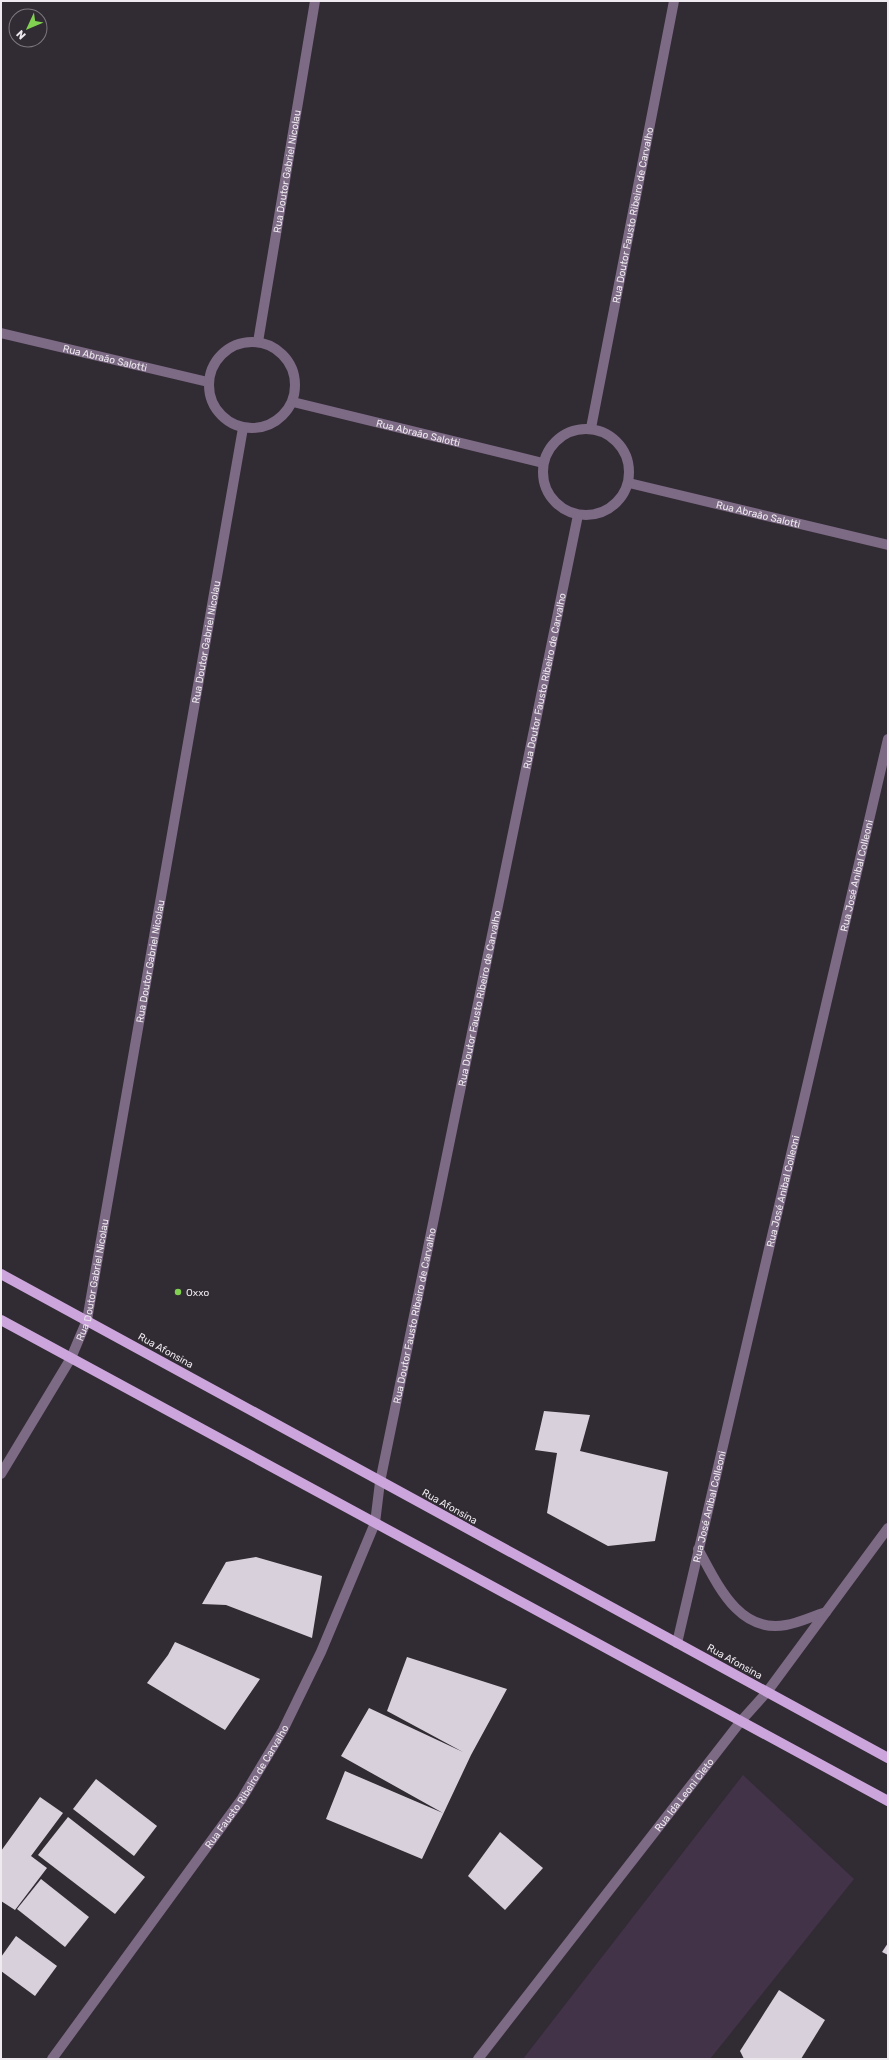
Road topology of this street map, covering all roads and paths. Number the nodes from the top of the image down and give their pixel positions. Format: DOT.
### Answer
graph roads {
  1 [pos="315,1"];
  2 [pos="674,1"];
  3 [pos="1,333"];
  4 [pos="258,342"];
  5 [pos="208,382"];
  6 [pos="292,402"];
  7 [pos="243,428"];
  8 [pos="591,428"];
  9 [pos="543,463"];
  10 [pos="629,483"];
  11 [pos="578,515"];
  12 [pos="888,545"];
  13 [pos="888,739"];
  14 [pos="1,1274"];
  15 [pos="1,1320"];
  16 [pos="87,1320"];
  17 [pos="71,1358"];
  18 [pos="1,1474"];
  19 [pos="380,1482"];
  20 [pos="376,1523"];
  21 [pos="888,1528"];
  22 [pos="698,1549"];
  23 [pos="826,1612"];
  24 [pos="677,1643"];
  25 [pos="767,1692"];
  26 [pos="741,1721"];
  27 [pos="888,1758"];
  28 [pos="888,1801"];
  29 [pos="52,2059"];
  30 [pos="478,2059"];
  1 -- 4 [label="street, Rua Doutor Gabriel Nicolau"];
  2 -- 8 [label="street, Rua Doutor Fausto Ribeiro de Carvalho"];
  3 -- 5 [label="street, Rua Abraão Salotti"];
  4 -- 5 [label="street"];
  4 -- 6 [label="street"];
  5 -- 7 [label="street"];
  6 -- 7 [label="street"];
  6 -- 9 [label="street, Rua Abraão Salotti"];
  7 -- 16 [label="street, Rua Doutor Gabriel Nicolau"];
  8 -- 9 [label="street"];
  8 -- 10 [label="street"];
  9 -- 11 [label="street"];
  10 -- 11 [label="street"];
  10 -- 12 [label="street, Rua Abraão Salotti"];
  11 -- 19 [label="street, Rua Doutor Fausto Ribeiro de Carvalho"];
  13 -- 22 [label="street, Rua José Anibal Colleoni"];
  14 -- 16 [label="main road, Rua Afonsina"];
  15 -- 17 [label="main road"];
  16 -- 17 [label="street, Rua Doutor Gabriel Nicolau"];
  16 -- 19 [label="main road, Rua Afonsina"];
  17 -- 18 [label="street, Rua Doutor Gabriel Nicolau"];
  17 -- 20 [label="main road"];
  19 -- 20 [label="street, Rua Fausto Ribeiro de Carvalho"];
  19 -- 24 [label="main road, Rua Afonsina"];
  20 -- 26 [label="main road"];
  20 -- 29 [label="street, Rua Fausto Ribeiro de Carvalho"];
  21 -- 23 [label="street, Rua Ida Leoni Cleto"];
  22 -- 23 [label="street"];
  22 -- 24 [label="street, Rua José Anibal Colleoni"];
  23 -- 25 [label="street, Rua Ida Leoni Cleto"];
  24 -- 25 [label="main road, Rua Afonsina"];
  25 -- 26 [label="street, Rua Ida Leoni Cleto"];
  25 -- 27 [label="main road, Rua Afonsina"];
  26 -- 28 [label="main road"];
  26 -- 30 [label="street, Rua Ida Leoni Cleto"];
}
